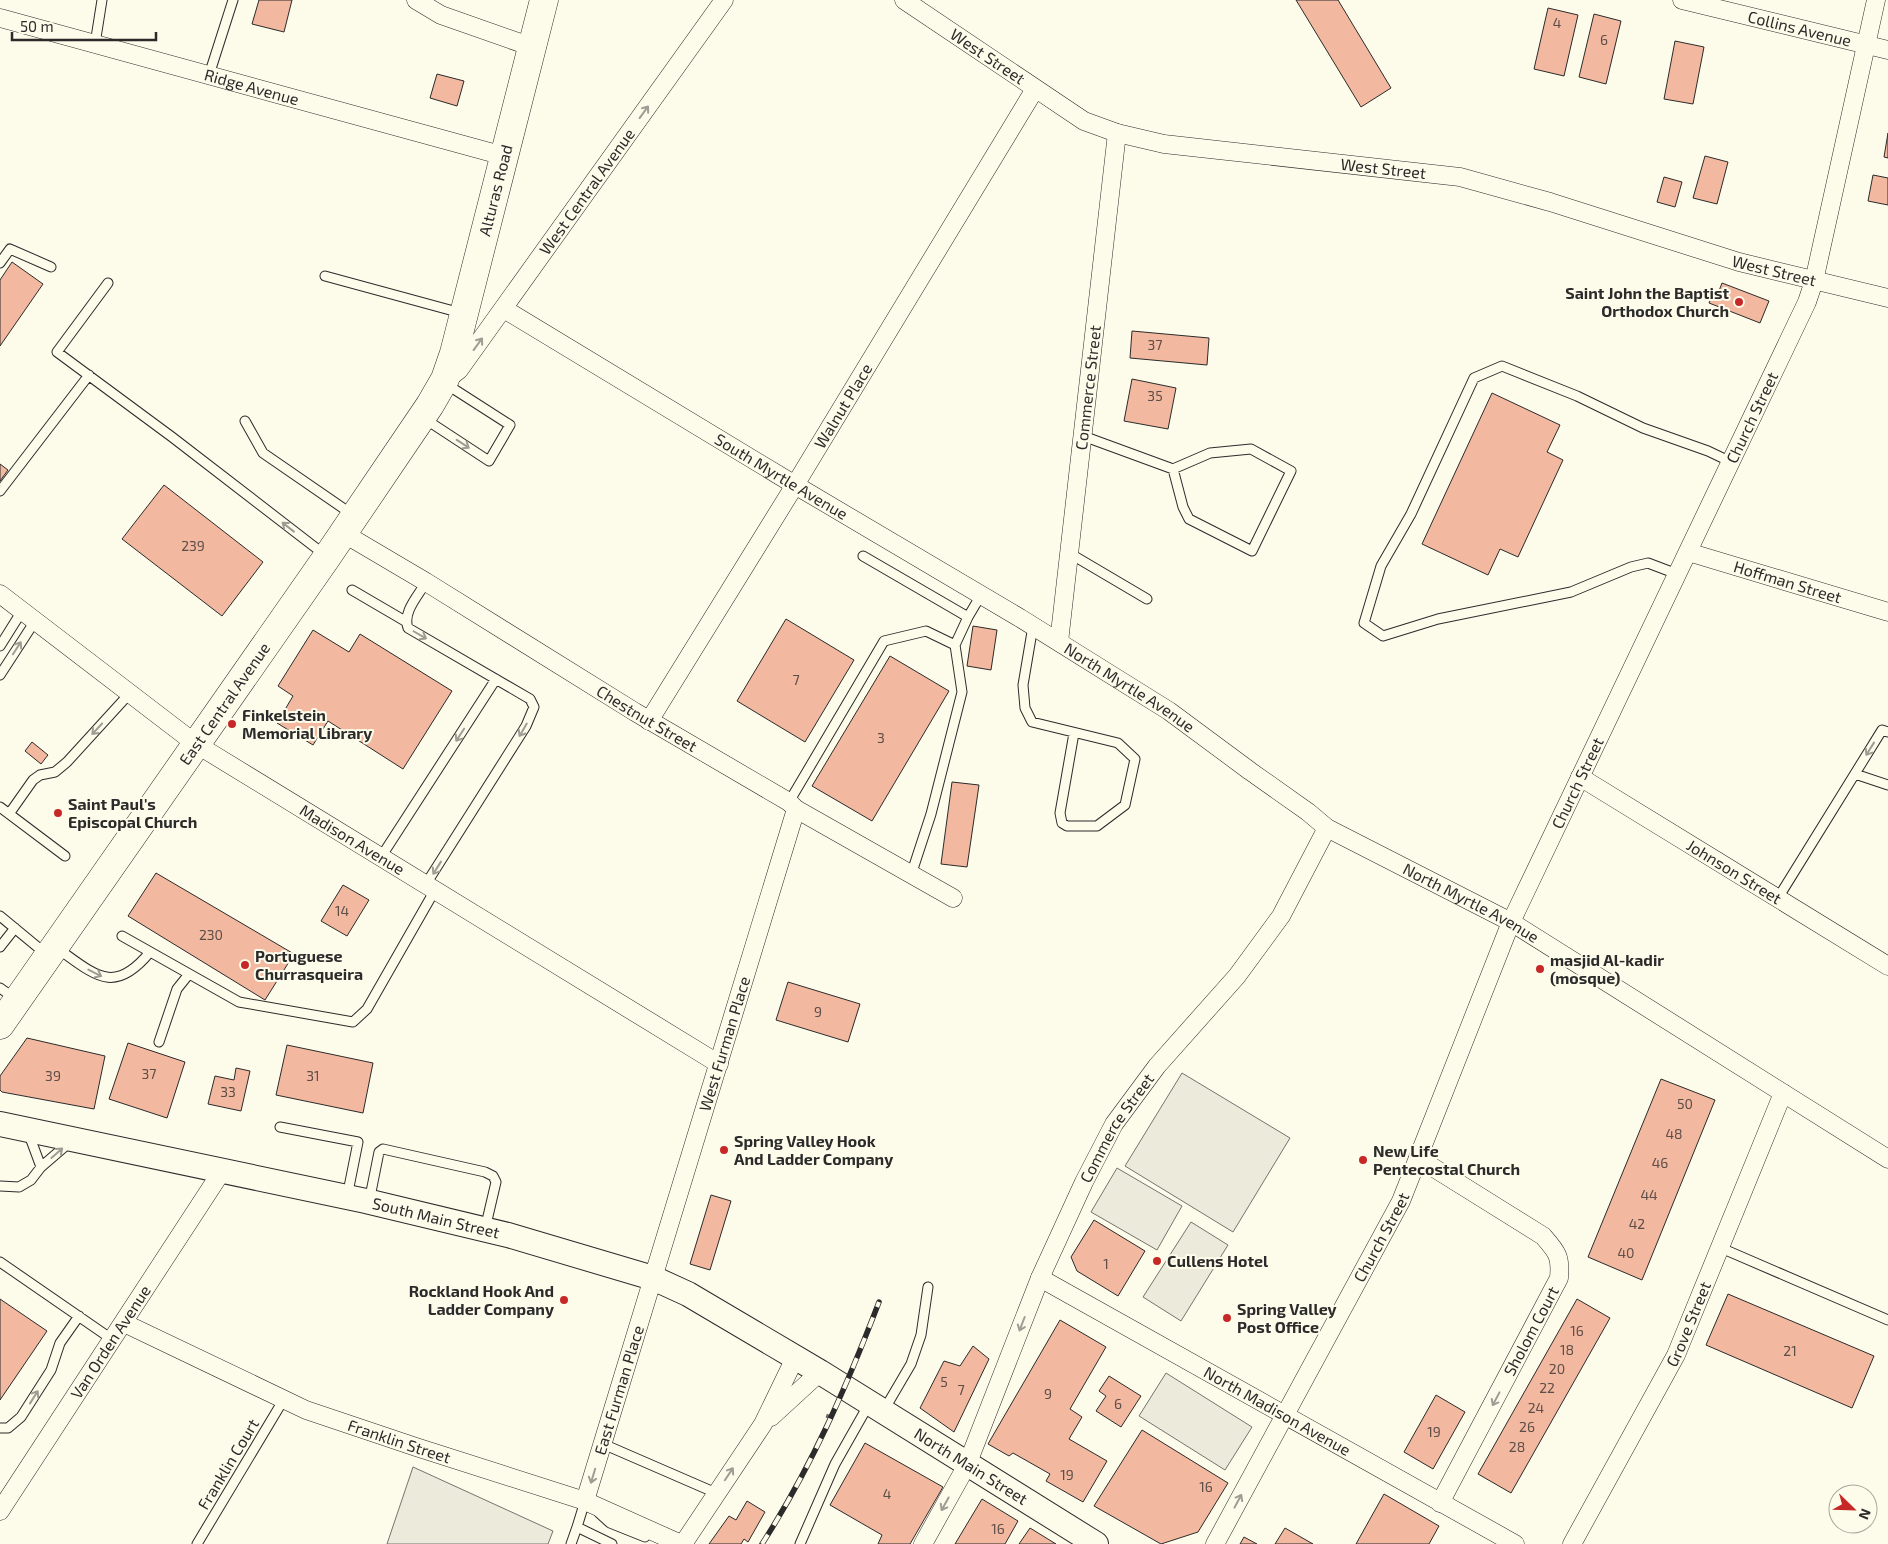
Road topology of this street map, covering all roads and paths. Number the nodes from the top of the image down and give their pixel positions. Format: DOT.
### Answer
graph roads {
  1 [pos="102,0"];
  2 [pos="233,0"];
  3 [pos="416,0"];
  4 [pos="544,0"];
  5 [pos="724,0"];
  6 [pos="904,0"];
  7 [pos="1682,0"];
  8 [pos="1876,0"];
  9 [pos="0,18"];
  10 [pos="95,44"];
  11 [pos="1866,45"];
  12 [pos="532,47"];
  13 [pos="1888,50"];
  14 [pos="209,75"];
  15 [pos="1035,89"];
  16 [pos="1117,133"];
  17 [pos="504,156"];
  18 [pos="0,263"];
  19 [pos="52,267"];
  20 [pos="325,276"];
  21 [pos="1814,281"];
  22 [pos="108,284"];
  23 [pos="1888,298"];
  24 [pos="504,309"];
  25 [pos="464,314"];
  26 [pos="89,375"];
  27 [pos="444,381"];
  28 [pos="422,417"];
  29 [pos="245,421"];
  30 [pos="1082,436"];
  31 [pos="1731,462"];
  32 [pos="1173,469"];
  33 [pos="795,485"];
  34 [pos="0,491"];
  35 [pos="349,525"];
  36 [pos="1688,552"];
  37 [pos="1069,553"];
  38 [pos="862,556"];
  39 [pos="327,557"];
  40 [pos="1677,574"];
  41 [pos="426,582"];
  42 [pos="352,590"];
  43 [pos="0,594"];
  44 [pos="981,595"];
  45 [pos="1147,599"];
  46 [pos="1888,612"];
  47 [pos="29,616"];
  48 [pos="968,617"];
  49 [pos="405,621"];
  50 [pos="1033,626"];
  51 [pos="1059,642"];
  52 [pos="955,645"];
  53 [pos="0,646"];
  54 [pos="0,675"];
  55 [pos="496,679"];
  56 [pos="130,693"];
  57 [pos="649,721"];
  58 [pos="1888,732"];
  59 [pos="1074,733"];
  60 [pos="196,744"];
  61 [pos="1855,774"];
  62 [pos="1580,777"];
  63 [pos="1888,785"];
  64 [pos="792,806"];
  65 [pos="0,807"];
  66 [pos="9,814"];
  67 [pos="1327,828"];
  68 [pos="65,856"];
  69 [pos="381,857"];
  70 [pos="911,875"];
  71 [pos="431,887"];
  72 [pos="953,898"];
  73 [pos="1778,898"];
  74 [pos="0,916"];
  75 [pos="1511,922"];
  76 [pos="15,928"];
  77 [pos="122,936"];
  78 [pos="0,947"];
  79 [pos="52,951"];
  80 [pos="150,952"];
  81 [pos="1888,966"];
  82 [pos="189,974"];
  83 [pos="8,994"];
  84 [pos="0,1025"];
  85 [pos="160,1042"];
  86 [pos="719,1064"];
  87 [pos="1782,1093"];
  88 [pos="0,1124"];
  89 [pos="280,1127"];
  90 [pos="27,1130"];
  91 [pos="73,1140"];
  92 [pos="1418,1158"];
  93 [pos="1888,1159"];
  94 [pos="41,1167"];
  95 [pos="222,1171"];
  96 [pos="0,1186"];
  97 [pos="358,1200"];
  98 [pos="485,1229"];
  99 [pos="1721,1248"];
  100 [pos="0,1262"];
  101 [pos="653,1278"];
  102 [pos="1040,1278"];
  103 [pos="928,1287"];
  104 [pos="79,1316"];
  105 [pos="1888,1320"];
  106 [pos="124,1323"];
  107 [pos="113,1340"];
  108 [pos="795,1358"];
  109 [pos="820,1372"];
  110 [pos="845,1388"];
  111 [pos="284,1399"];
  112 [pos="876,1408"];
  113 [pos="829,1412"];
  114 [pos="1284,1416"];
  115 [pos="826,1418"];
  116 [pos="763,1424"];
  117 [pos="0,1428"];
  118 [pos="602,1444"];
  119 [pos="967,1465"];
  120 [pos="716,1493"];
  121 [pos="585,1501"];
  122 [pos="1440,1503"];
  123 [pos="0,1511"];
  124 [pos="577,1528"];
  125 [pos="198,1544"];
  126 [pos="571,1544"];
  127 [pos="612,1544"];
  128 [pos="662,1544"];
  129 [pos="682,1544"];
  130 [pos="800,1544"];
  131 [pos="923,1544"];
  132 [pos="1096,1544"];
  133 [pos="1215,1544"];
  134 [pos="1515,1544"];
  135 [pos="1572,1544"];
  1 -- 10 [label="lane"];
  2 -- 14 [label="lane"];
  3 -- 12 [label="street"];
  4 -- 12 [label="main road, Alturas Road"];
  24 -- 5 [label="street, West Central Avenue, one-way"];
  6 -- 15 [label="street, West Street"];
  7 -- 11 [label="street, Collins Avenue"];
  8 -- 11 [label="street, Church Street"];
  9 -- 10 [label="street, Ridge Avenue"];
  10 -- 14 [label="street, Ridge Avenue"];
  11 -- 13 [label="street, Collins Avenue"];
  11 -- 21 [label="street, Church Street"];
  12 -- 17 [label="main road, Alturas Road"];
  14 -- 17 [label="street, Ridge Avenue"];
  15 -- 16 [label="street, West Street"];
  15 -- 33 [label="street, Walnut Place"];
  16 -- 21 [label="street, West Street"];
  16 -- 30 [label="street, Commerce Street"];
  17 -- 25 [label="main road, Alturas Road"];
  18 -- 19 [label="lane"];
  20 -- 25 [label="lane"];
  21 -- 23 [label="street, West Street"];
  21 -- 31 [label="street, Church Street"];
  22 -- 26 [label="lane"];
  27 -- 24 [label="street, West Central Avenue, one-way"];
  24 -- 33 [label="street, South Myrtle Avenue"];
  25 -- 27 [label="main road, Alturas Road"];
  26 -- 34 [label="lane"];
  39 -- 26 [label="lane, one-way"];
  27 -- 28 [label="main road, East Central Avenue"];
  28 -- 27 [label="lane, one-way"];
  28 -- 35 [label="main road, East Central Avenue"];
  29 -- 35 [label="lane"];
  30 -- 32 [label="lane"];
  30 -- 37 [label="street, Commerce Street"];
  31 -- 36 [label="street, Church Street"];
  31 -- 40 [label="lane"];
  32 -- 32 [label="lane"];
  33 -- 44 [label="street, South Myrtle Avenue"];
  33 -- 57 [label="street, Walnut Place"];
  35 -- 39 [label="main road, East Central Avenue"];
  35 -- 41 [label="street, Chestnut Street"];
  36 -- 40 [label="street, Church Street"];
  36 -- 46 [label="street, Hoffman Street"];
  37 -- 45 [label="lane"];
  37 -- 51 [label="street, Commerce Street"];
  38 -- 48 [label="lane"];
  39 -- 60 [label="main road, East Central Avenue"];
  40 -- 62 [label="street, Church Street"];
  41 -- 49 [label="lane"];
  41 -- 57 [label="street, Chestnut Street"];
  42 -- 49 [label="lane"];
  43 -- 47 [label="street, Madison Avenue"];
  44 -- 48 [label="lane"];
  44 -- 50 [label="street, South Myrtle Avenue"];
  47 -- 53 [label="lane"];
  54 -- 47 [label="lane, one-way"];
  47 -- 56 [label="street, Madison Avenue"];
  48 -- 52 [label="lane"];
  49 -- 55 [label="lane, one-way"];
  50 -- 51 [label="street, South Myrtle Avenue"];
  50 -- 59 [label="lane"];
  51 -- 67 [label="street, North Myrtle Avenue"];
  52 -- 64 [label="lane"];
  52 -- 70 [label="lane"];
  55 -- 69 [label="lane, one-way"];
  55 -- 71 [label="lane, one-way"];
  56 -- 60 [label="street, Madison Avenue"];
  56 -- 66 [label="lane, one-way"];
  57 -- 64 [label="street, Chestnut Street"];
  58 -- 61 [label="lane, one-way"];
  59 -- 59 [label="lane"];
  60 -- 69 [label="street, Madison Avenue"];
  60 -- 79 [label="main road, East Central Avenue"];
  61 -- 63 [label="lane"];
  61 -- 73 [label="lane"];
  62 -- 73 [label="street, Johnson Street"];
  62 -- 75 [label="street, Church Street"];
  64 -- 70 [label="street, Chestnut Street"];
  64 -- 86 [label="street, West Furman Place"];
  65 -- 66 [label="lane"];
  66 -- 68 [label="lane"];
  67 -- 75 [label="street, North Myrtle Avenue"];
  67 -- 102 [label="street, Commerce Street"];
  69 -- 71 [label="street, Madison Avenue"];
  70 -- 72 [label="street, Chestnut Street"];
  71 -- 82 [label="lane"];
  71 -- 86 [label="street, Madison Avenue"];
  73 -- 81 [label="street, Johnson Street"];
  74 -- 76 [label="lane"];
  75 -- 87 [label="street, North Myrtle Avenue"];
  75 -- 92 [label="street, Church Street"];
  76 -- 78 [label="lane"];
  76 -- 79 [label="lane"];
  77 -- 80 [label="lane"];
  79 -- 80 [label="lane, one-way"];
  79 -- 83 [label="main road, East Central Avenue"];
  80 -- 82 [label="lane"];
  82 -- 85 [label="lane"];
  83 -- 84 [label="main road, East Central Avenue"];
  86 -- 101 [label="street, West Furman Place"];
  87 -- 93 [label="street, North Myrtle Avenue"];
  87 -- 99 [label="street, Grove Street"];
  88 -- 90 [label="main road, South Main Street"];
  89 -- 97 [label="lane"];
  90 -- 91 [label="main road, South Main Street"];
  90 -- 94 [label="lane"];
  94 -- 91 [label="lane, one-way"];
  91 -- 95 [label="main road, South Main Street"];
  92 -- 114 [label="street, Church Street"];
  92 -- 122 [label="street, Sholom Court, one-way"];
  94 -- 96 [label="lane"];
  95 -- 97 [label="main road, South Main Street"];
  95 -- 106 [label="street, Van Orden Avenue"];
  97 -- 98 [label="main road, South Main Street"];
  97 -- 98 [label="lane"];
  98 -- 101 [label="main road, South Main Street"];
  99 -- 105 [label="lane"];
  99 -- 135 [label="street, Grove Street"];
  100 -- 104 [label="lane"];
  101 -- 108 [label="main road, South Main Street"];
  101 -- 118 [label="street, East Furman Place"];
  102 -- 114 [label="street, North Madison Avenue"];
  102 -- 119 [label="street, Commerce Street, one-way"];
  103 -- 112 [label="lane"];
  104 -- 107 [label="lane"];
  117 -- 104 [label="lane, one-way"];
  106 -- 107 [label="street, Van Orden Avenue"];
  106 -- 111 [label="street, Franklin Street"];
  107 -- 123 [label="street, Van Orden Avenue"];
  108 -- 109 [label="main road, South Main Street"];
  108 -- 116 [label="street"];
  109 -- 110 [label="main road, South Main Street"];
  109 -- 116 [label="street"];
  110 -- 112 [label="main road, North Main Street"];
  111 -- 121 [label="street, Franklin Street"];
  111 -- 125 [label="lane, Franklin Court"];
  112 -- 119 [label="main road, North Main Street"];
  112 -- 130 [label="lane"];
  113 -- 115 [label="path"];
  114 -- 122 [label="street, North Madison Avenue"];
  133 -- 114 [label="street, Church Street, one-way"];
  120 -- 116 [label="street, one-way"];
  118 -- 120 [label="lane"];
  118 -- 121 [label="street, East Furman Place, one-way"];
  119 -- 131 [label="street, Commerce Street, one-way"];
  119 -- 132 [label="main road, North Main Street"];
  120 -- 129 [label="street"];
  121 -- 124 [label="lane"];
  121 -- 128 [label="lane"];
  121 -- 129 [label="street, Franklin Street"];
  122 -- 134 [label="street, North Madison Avenue"];
  124 -- 126 [label="lane"];
  124 -- 127 [label="lane"];
}
